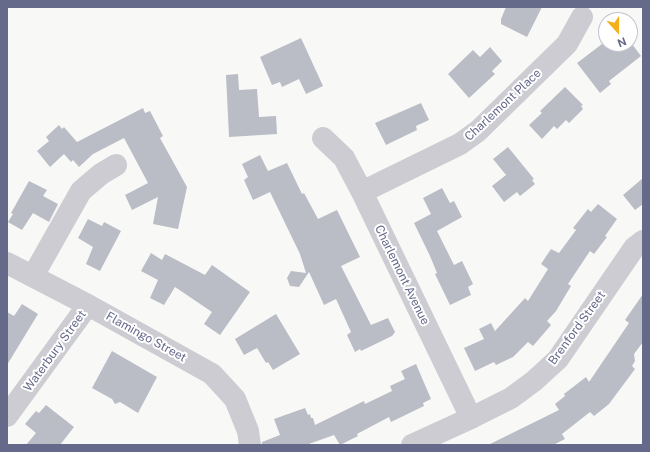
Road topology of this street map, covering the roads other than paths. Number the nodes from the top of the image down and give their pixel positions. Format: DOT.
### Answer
graph roads {
  1 [pos="582,17"];
  2 [pos="323,138"];
  3 [pos="116,164"];
  4 [pos="362,192"];
  5 [pos="643,241"];
  6 [pos="7,263"];
  7 [pos="33,276"];
  8 [pos="88,305"];
  9 [pos="7,416"];
  10 [pos="471,418"];
  11 [pos="250,445"];
  12 [pos="412,445"];
  1 -- 4 [label="street, Charlemont Place"];
  2 -- 4 [label="street, Charlemont Avenue"];
  3 -- 7 [label="street"];
  4 -- 10 [label="street, Charlemont Avenue"];
  5 -- 10 [label="street, Brenford Street"];
  6 -- 7 [label="street, Flamingo Street"];
  7 -- 8 [label="street, Flamingo Street"];
  8 -- 9 [label="street, Waterbury Street"];
  8 -- 11 [label="street, Flamingo Street"];
  10 -- 12 [label="street, Brenford Street"];
}
